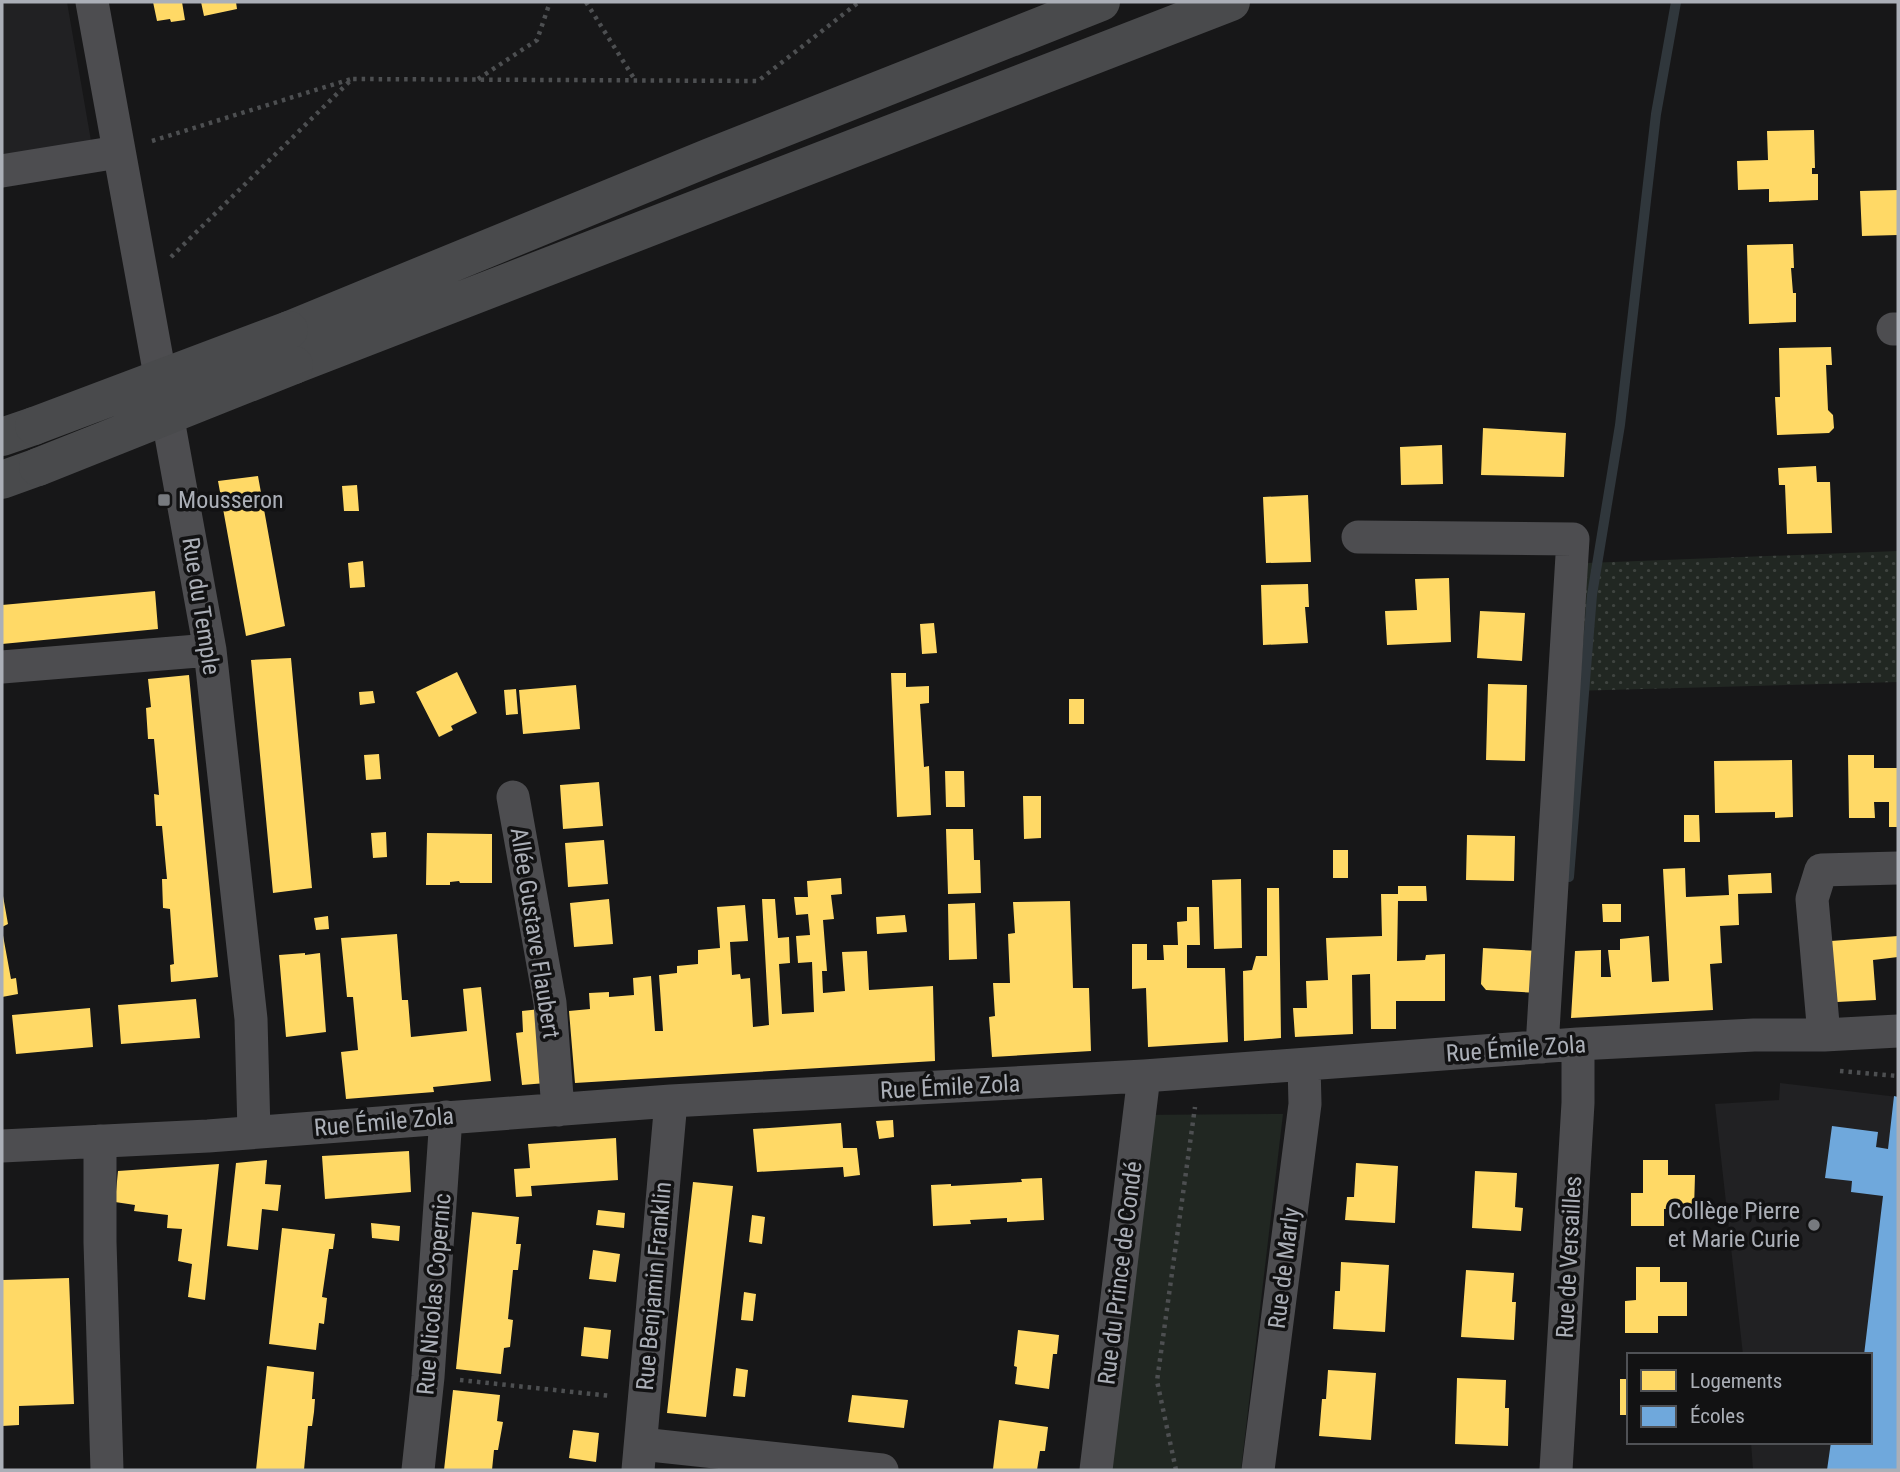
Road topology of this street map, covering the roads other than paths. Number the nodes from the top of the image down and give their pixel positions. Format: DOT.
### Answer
graph roads {
  1 [pos="92,2"];
  2 [pos="1101,2"];
  3 [pos="1231,2"];
  4 [pos="118,152"];
  5 [pos="2,171"];
  6 [pos="291,348"];
  7 [pos="18,432"];
  8 [pos="2,481"];
  9 [pos="1358,537"];
  10 [pos="210,650"];
  11 [pos="2,667"];
  12 [pos="513,797"];
  13 [pos="1898,868"];
  14 [pos="1898,1031"];
  15 [pos="1824,1035"];
  16 [pos="1578,1044"];
  17 [pos="1542,1047"];
  18 [pos="1304,1065"];
  19 [pos="1144,1076"];
  20 [pos="671,1101"];
  21 [pos="558,1110"];
  22 [pos="446,1117"];
  23 [pos="254,1132"];
  24 [pos="100,1141"];
  25 [pos="2,1146"];
  26 [pos="640,1457"];
  27 [pos="107,1470"];
  28 [pos="418,1470"];
  29 [pos="882,1470"];
  30 [pos="1096,1470"];
  31 [pos="1258,1470"];
  32 [pos="1556,1470"];
  1 -- 4 [label="street, Rue du Temple"];
  2 -- 6 [label="highway"];
  3 -- 6 [label="highway"];
  4 -- 5 [label="street"];
  4 -- 10 [label="street, Rue du Temple"];
  6 -- 7 [label="highway, bridge"];
  6 -- 8 [label="highway, bridge"];
  9 -- 17 [label="street"];
  10 -- 11 [label="street"];
  10 -- 23 [label="street, Rue du Temple"];
  12 -- 21 [label="street, Allée Gustave Flaubert"];
  13 -- 15 [label="street"];
  14 -- 15 [label="street, Rue Émile Zola"];
  15 -- 16 [label="street, Rue Émile Zola"];
  16 -- 17 [label="street, Rue Émile Zola"];
  16 -- 32 [label="street, Rue de Versailles"];
  17 -- 18 [label="street, Rue Émile Zola"];
  18 -- 19 [label="street, Rue Émile Zola"];
  18 -- 31 [label="street, Rue de Marly"];
  19 -- 20 [label="street, Rue Émile Zola"];
  19 -- 30 [label="street, Rue du Prince de Condé"];
  20 -- 21 [label="street, Rue Émile Zola"];
  20 -- 26 [label="street, Rue Benjamin Franklin"];
  21 -- 22 [label="street, Rue Émile Zola"];
  22 -- 23 [label="street, Rue Émile Zola"];
  22 -- 28 [label="street, Rue Nicolas Copernic"];
  23 -- 24 [label="street, Rue Émile Zola"];
  24 -- 25 [label="street, Rue Émile Zola"];
  24 -- 27 [label="street"];
  26 -- 29 [label="street"];
}
